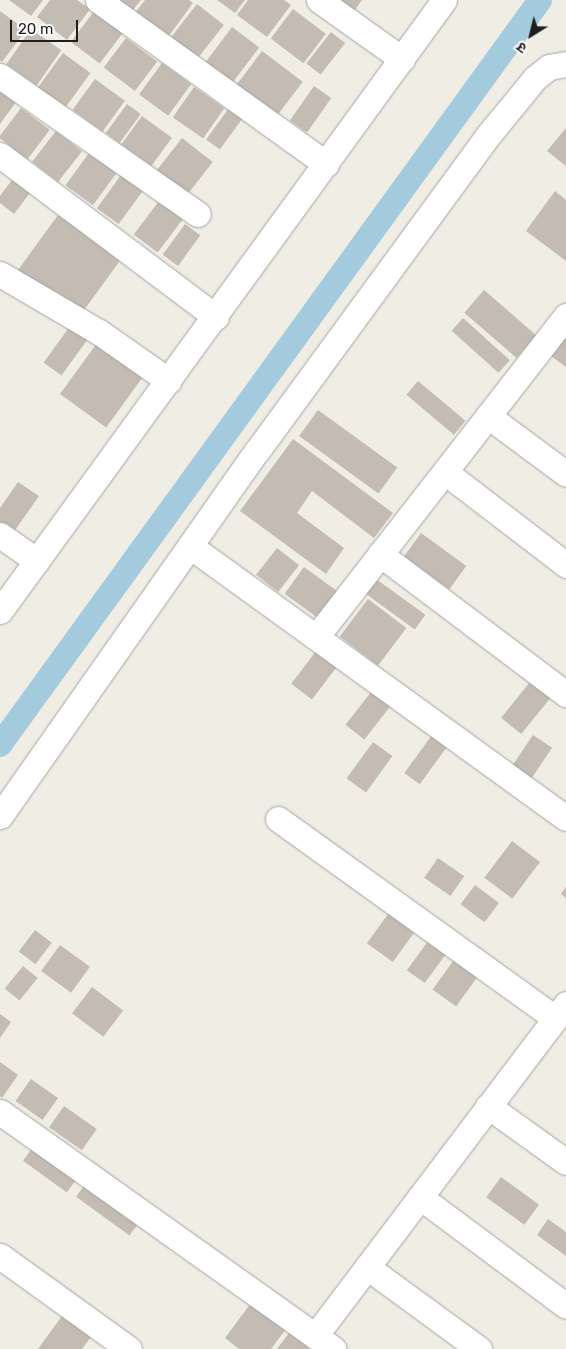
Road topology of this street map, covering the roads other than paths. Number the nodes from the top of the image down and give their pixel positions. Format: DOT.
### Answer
graph roads {
  1 [pos="98,0"];
  2 [pos="319,0"];
  3 [pos="444,0"];
  4 [pos="402,59"];
  5 [pos="566,64"];
  6 [pos="0,76"];
  7 [pos="0,155"];
  8 [pos="326,164"];
  9 [pos="198,214"];
  10 [pos="0,274"];
  11 [pos="566,316"];
  12 [pos="216,317"];
  13 [pos="169,381"];
  14 [pos="488,416"];
  15 [pos="445,472"];
  16 [pos="566,474"];
  17 [pos="0,535"];
  18 [pos="190,546"];
  19 [pos="380,554"];
  20 [pos="37,560"];
  21 [pos="566,565"];
  22 [pos="0,611"];
  23 [pos="316,637"];
  24 [pos="566,694"];
  25 [pos="564,811"];
  26 [pos="0,816"];
  27 [pos="278,819"];
  28 [pos="560,1011"];
  29 [pos="488,1106"];
  30 [pos="0,1112"];
  31 [pos="566,1162"];
  32 [pos="420,1197"];
  33 [pos="0,1256"];
  34 [pos="367,1266"];
  35 [pos="566,1306"];
  36 [pos="324,1342"];
  37 [pos="129,1349"];
  38 [pos="479,1349"];
  1 -- 8 [label="street"];
  2 -- 4 [label="street"];
  3 -- 4 [label="street"];
  4 -- 8 [label="street"];
  5 -- 18 [label="street"];
  6 -- 9 [label="street"];
  7 -- 12 [label="street"];
  8 -- 12 [label="street"];
  10 -- 13 [label="street"];
  11 -- 14 [label="street"];
  12 -- 13 [label="street"];
  13 -- 20 [label="street"];
  14 -- 15 [label="street"];
  14 -- 16 [label="street"];
  15 -- 19 [label="street"];
  15 -- 21 [label="street"];
  17 -- 20 [label="street"];
  18 -- 23 [label="street"];
  18 -- 26 [label="street"];
  19 -- 23 [label="street"];
  19 -- 24 [label="street"];
  20 -- 22 [label="street"];
  23 -- 25 [label="street"];
  27 -- 28 [label="street"];
  28 -- 29 [label="street"];
  29 -- 31 [label="street"];
  29 -- 32 [label="street"];
  30 -- 36 [label="street"];
  32 -- 34 [label="street"];
  32 -- 35 [label="street"];
  33 -- 37 [label="street"];
  34 -- 36 [label="street"];
  34 -- 38 [label="street"];
}
